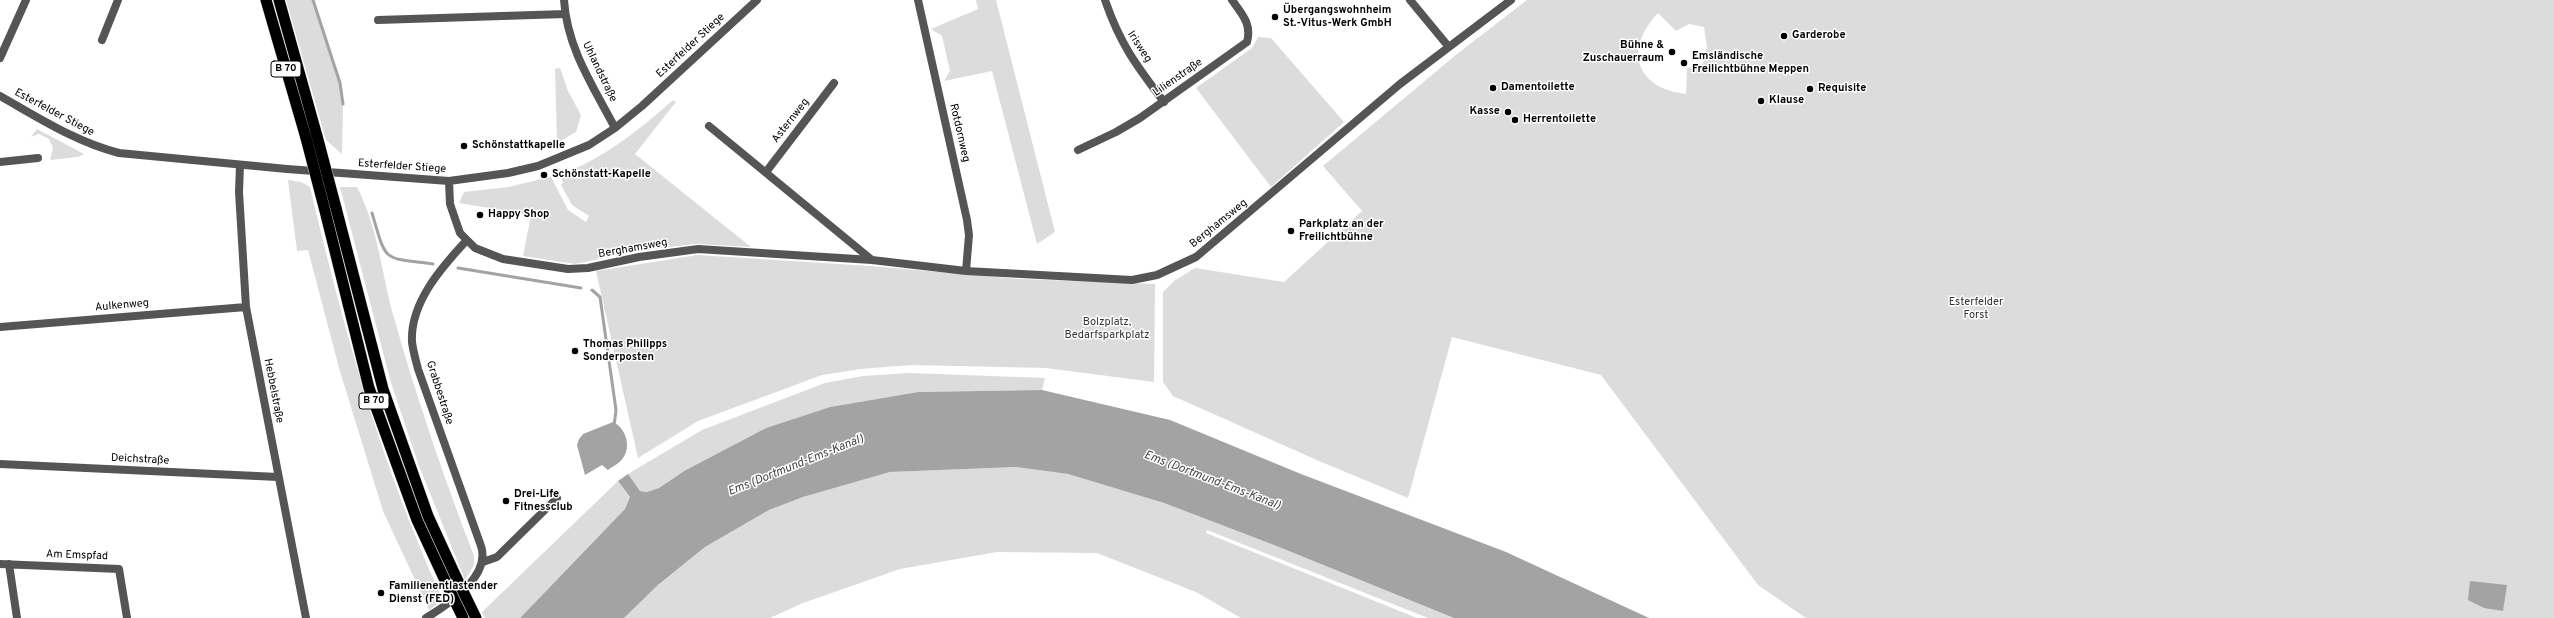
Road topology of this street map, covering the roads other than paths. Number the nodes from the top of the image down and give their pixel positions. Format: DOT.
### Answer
graph roads {
  1 [pos="26,0"];
  2 [pos="118,0"];
  3 [pos="266,0"];
  4 [pos="279,0"];
  5 [pos="564,0"];
  6 [pos="757,0"];
  7 [pos="918,0"];
  8 [pos="1105,0"];
  9 [pos="1232,0"];
  10 [pos="1410,0"];
  11 [pos="1511,0"];
  12 [pos="565,14"];
  13 [pos="378,20"];
  14 [pos="102,40"];
  15 [pos="1448,46"];
  16 [pos="0,58"];
  17 [pos="834,83"];
  18 [pos="0,96"];
  19 [pos="1164,102"];
  20 [pos="709,126"];
  21 [pos="615,128"];
  22 [pos="1078,150"];
  23 [pos="38,158"];
  24 [pos="0,162"];
  25 [pos="240,165"];
  26 [pos="766,172"];
  27 [pos="449,181"];
  28 [pos="466,241"];
  29 [pos="872,260"];
  30 [pos="966,271"];
  31 [pos="246,307"];
  32 [pos="0,327"];
  33 [pos="0,464"];
  34 [pos="278,477"];
  35 [pos="557,498"];
  36 [pos="483,562"];
  37 [pos="0,564"];
  38 [pos="9,564"];
  39 [pos="17,618"];
  40 [pos="127,618"];
  41 [pos="306,618"];
  42 [pos="426,618"];
  43 [pos="463,618"];
  44 [pos="476,618"];
  1 -- 16 [label="street"];
  2 -- 14 [label="street"];
  3 -- 43 [label="highway, B 70, bridge"];
  4 -- 44 [label="highway, B 70, bridge"];
  5 -- 12 [label="street, Uhlandstraße"];
  6 -- 21 [label="street, Esterfelder Stiege"];
  7 -- 30 [label="street, Rotdornweg"];
  8 -- 19 [label="street, Irisweg"];
  9 -- 19 [label="street, Lilienstraße"];
  10 -- 15 [label="street"];
  11 -- 15 [label="street, Berghamsweg"];
  12 -- 13 [label="street"];
  12 -- 21 [label="street, Uhlandstraße"];
  15 -- 30 [label="street, Berghamsweg"];
  17 -- 26 [label="street, Asternweg"];
  18 -- 25 [label="street, Esterfelder Stiege"];
  19 -- 22 [label="street, Lilienstraße"];
  20 -- 26 [label="street"];
  21 -- 27 [label="street, Esterfelder Stiege"];
  23 -- 24 [label="street"];
  25 -- 27 [label="street, Esterfelder Stiege"];
  25 -- 31 [label="street, Hebbelstraße"];
  26 -- 29 [label="street"];
  27 -- 28 [label="street"];
  28 -- 29 [label="street, Berghamsweg"];
  28 -- 36 [label="street, Grabbestraße"];
  29 -- 30 [label="street, Berghamsweg"];
  31 -- 32 [label="street, Aulkenweg"];
  31 -- 34 [label="street, Hebbelstraße"];
  33 -- 34 [label="street, Deichstraße"];
  34 -- 41 [label="street, Hebbelstraße"];
  35 -- 36 [label="street"];
  36 -- 42 [label="street"];
  37 -- 38 [label="street, Am Emspfad"];
  38 -- 39 [label="street"];
  38 -- 40 [label="street, Am Emspfad"];
}
